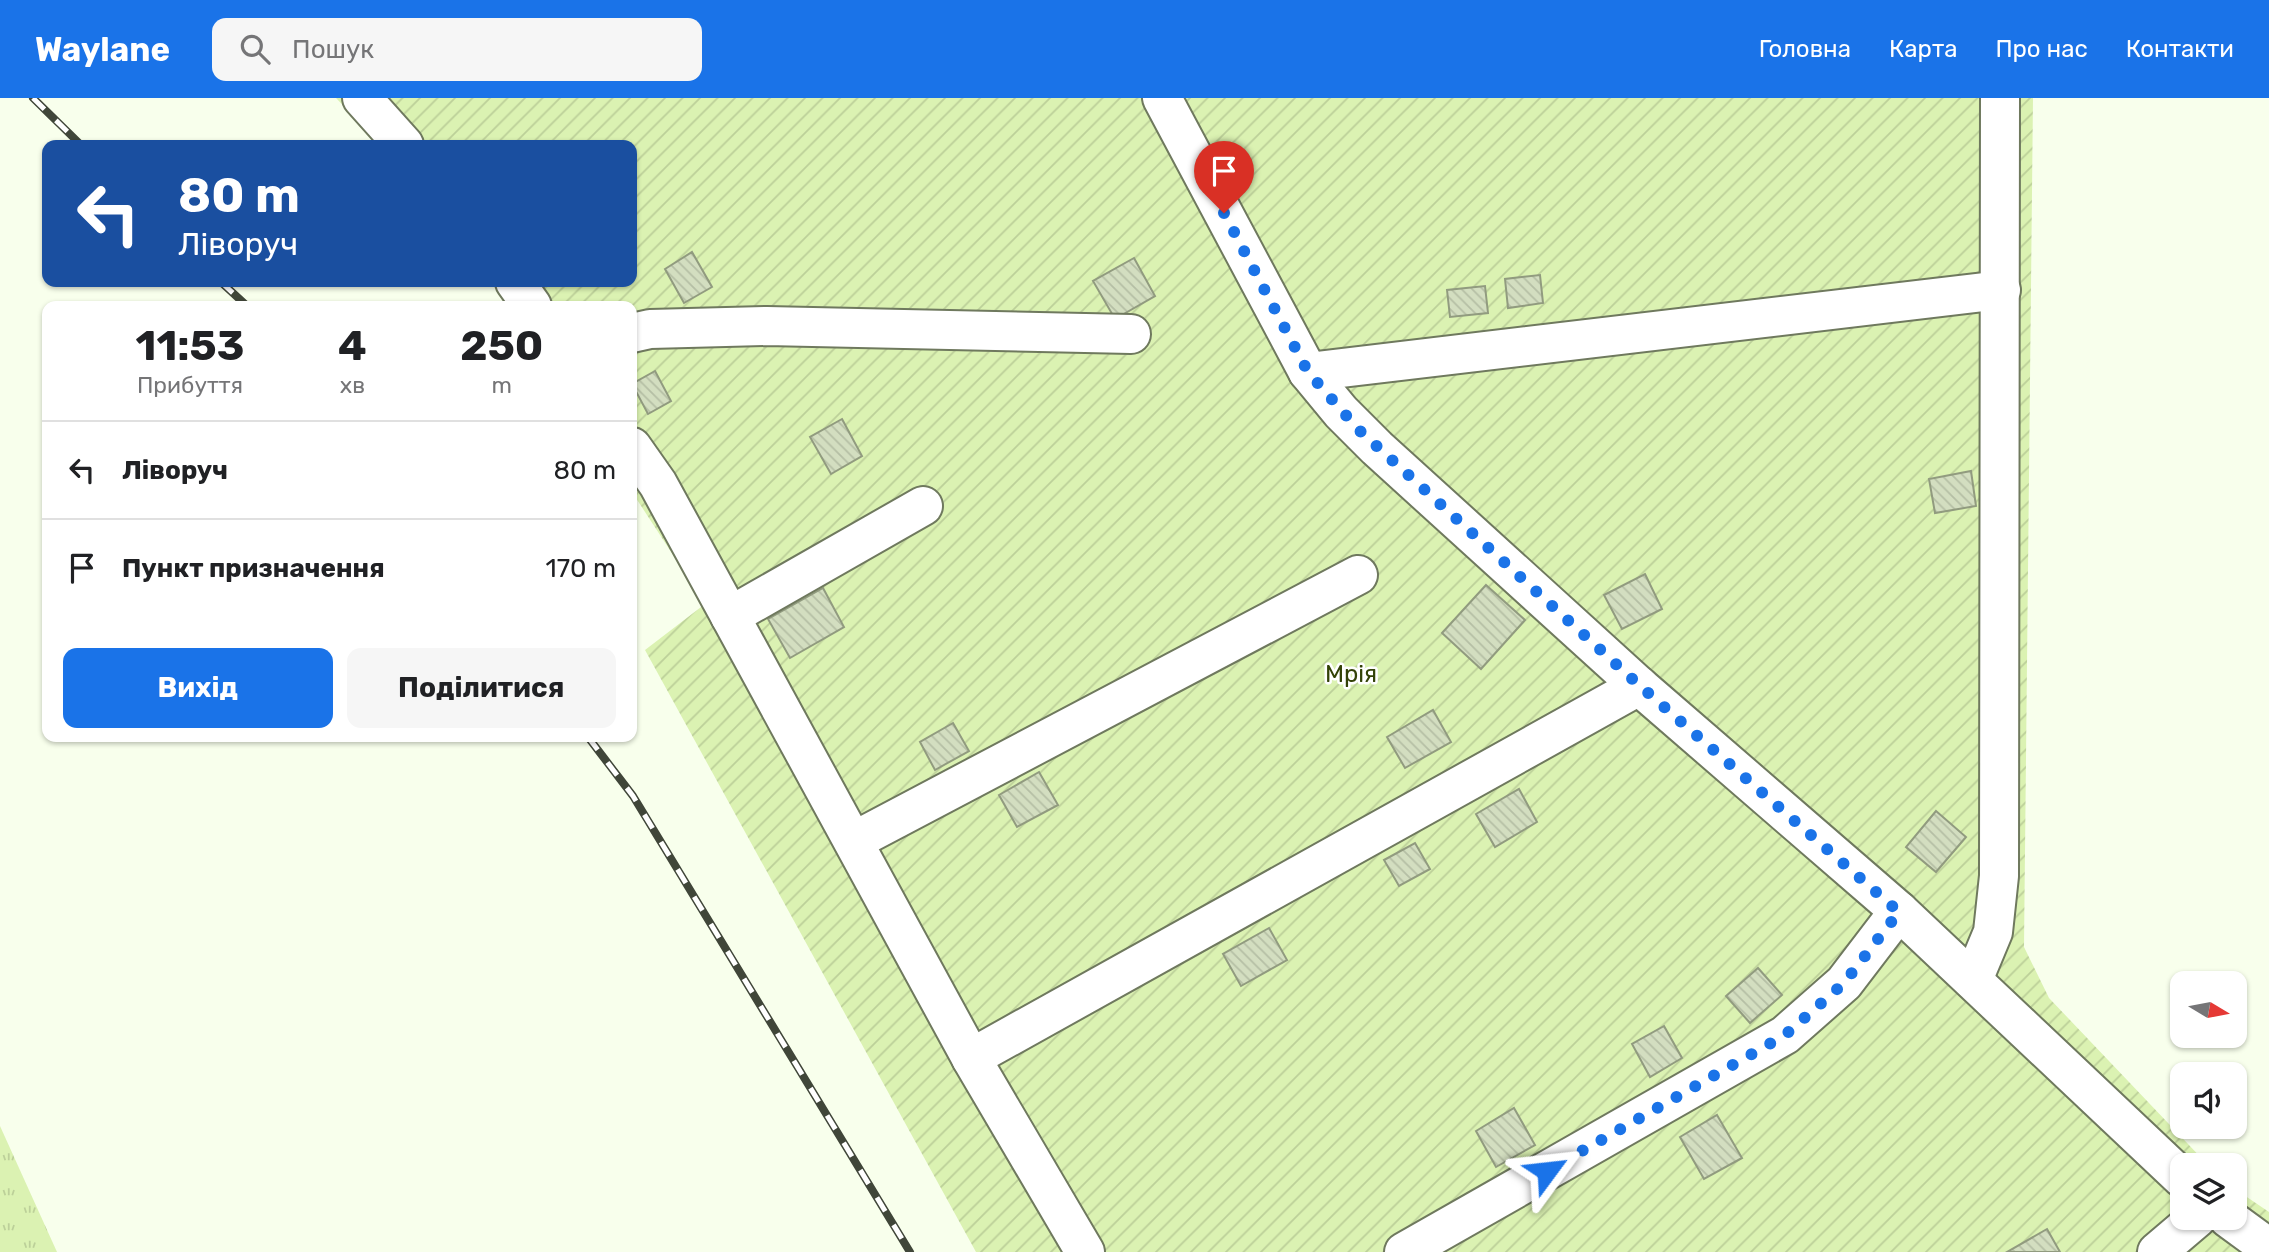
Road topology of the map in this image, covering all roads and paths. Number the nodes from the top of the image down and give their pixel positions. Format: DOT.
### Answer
graph roads {
  1 [pos="362,98"];
  2 [pos="1162,98"];
  3 [pos="2000,98"];
  4 [pos="400,140"];
  5 [pos="2000,290"];
  6 [pos="637,332"];
  7 [pos="1131,334"];
  8 [pos="1308,372"];
  9 [pos="637,454"];
  10 [pos="923,506"];
  11 [pos="1358,575"];
  12 [pos="730,616"];
  13 [pos="1639,685"];
  14 [pos="854,841"];
  15 [pos="1899,912"];
  16 [pos="1973,980"];
  17 [pos="971,1058"];
  18 [pos="2170,1167"];
  19 [pos="2183,1230"];
  20 [pos="2244,1230"];
  21 [pos="2269,1248"];
  22 [pos="1086,1252"];
  23 [pos="1405,1252"];
  24 [pos="2157,1252"];
  1 -- 4 [label="street"];
  2 -- 8 [label="street"];
  3 -- 5 [label="street"];
  5 -- 8 [label="street"];
  5 -- 16 [label="street"];
  6 -- 7 [label="street"];
  8 -- 13 [label="street"];
  9 -- 12 [label="street"];
  10 -- 12 [label="street"];
  11 -- 14 [label="street"];
  12 -- 14 [label="street"];
  13 -- 15 [label="street"];
  13 -- 17 [label="street"];
  14 -- 17 [label="street"];
  15 -- 16 [label="street"];
  15 -- 23 [label="street"];
  16 -- 18 [label="street"];
  17 -- 22 [label="street"];
  19 -- 24 [label="street"];
  20 -- 21 [label="street"];
}
